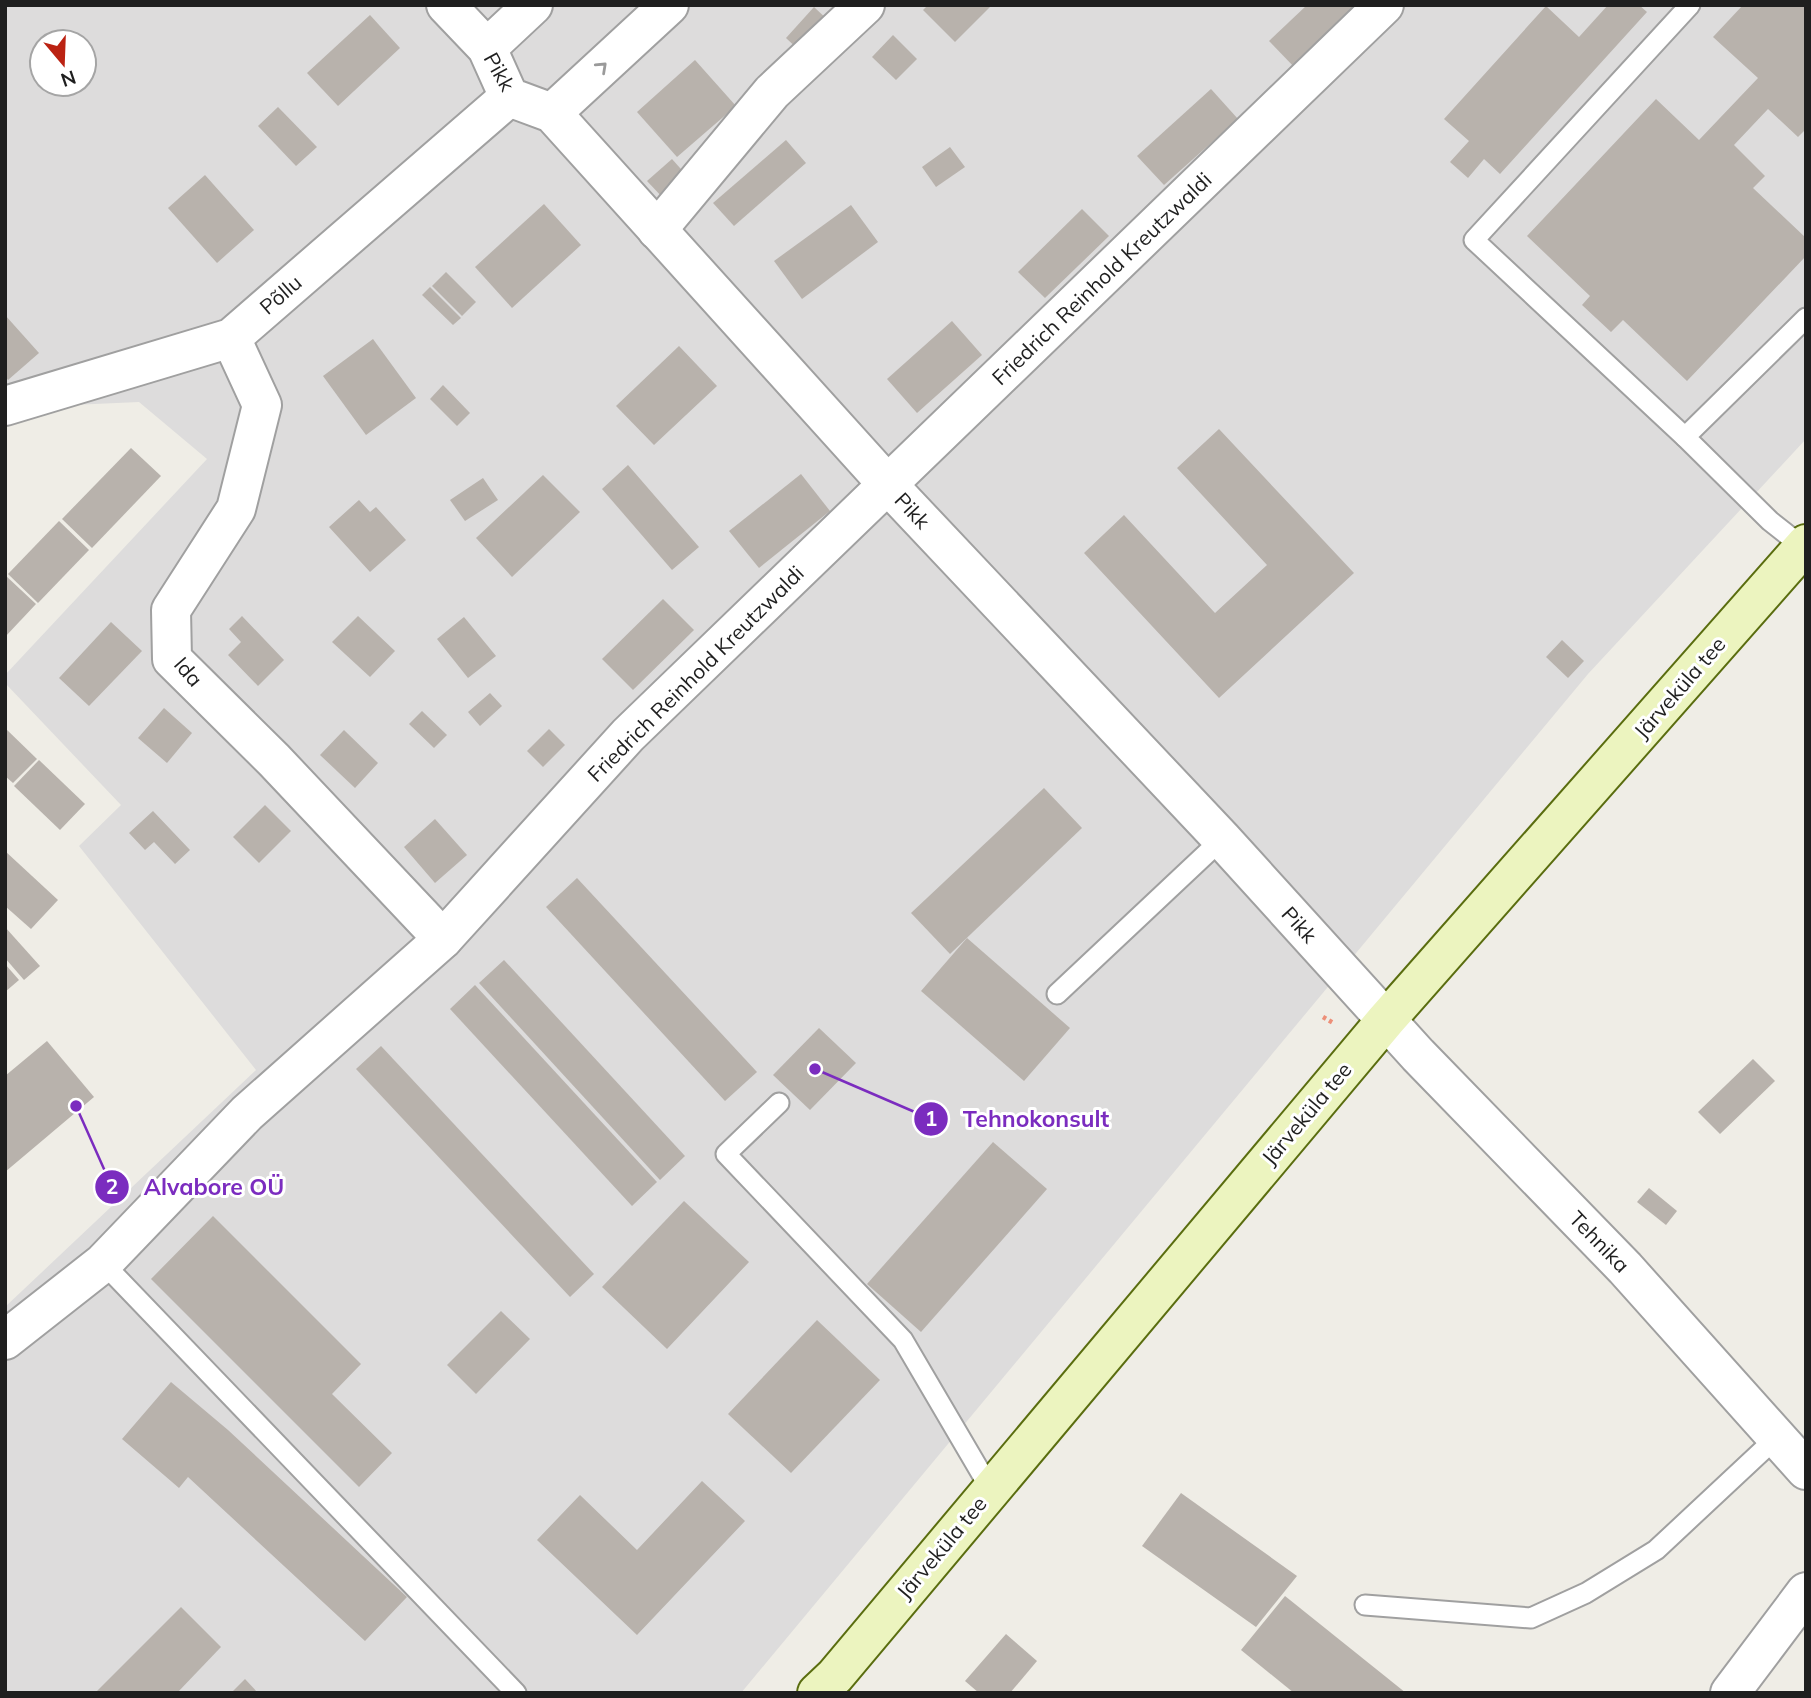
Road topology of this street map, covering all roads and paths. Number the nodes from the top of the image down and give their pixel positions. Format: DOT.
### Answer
graph roads {
  1 [pos="446,5"];
  2 [pos="533,5"];
  3 [pos="669,5"];
  4 [pos="865,5"];
  5 [pos="1384,5"];
  6 [pos="1689,5"];
  7 [pos="486,48"];
  8 [pos="509,97"];
  9 [pos="552,113"];
  10 [pos="657,230"];
  11 [pos="1806,318"];
  12 [pos="231,338"];
  13 [pos="5,406"];
  14 [pos="1685,437"];
  15 [pos="889,486"];
  16 [pos="1804,546"];
  17 [pos="1222,839"];
  18 [pos="443,939"];
  19 [pos="1057,994"];
  20 [pos="1386,1020"];
  21 [pos="779,1103"];
  22 [pos="103,1263"];
  23 [pos="5,1340"];
  24 [pos="1776,1438"];
  25 [pos="1806,1470"];
  26 [pos="991,1490"];
  27 [pos="1806,1592"];
  28 [pos="1365,1605"];
  29 [pos="516,1693"];
  30 [pos="817,1693"];
  31 [pos="1730,1693"];
  1 -- 7 [label="street, Pikk"];
  2 -- 7 [label="street"];
  9 -- 3 [label="street, one-way"];
  4 -- 10 [label="street"];
  5 -- 15 [label="street, Friedrich Reinhold Kreutzwaldi"];
  6 -- 14 [label="lane"];
  7 -- 8 [label="street, Pikk"];
  8 -- 9 [label="street, Pikk"];
  8 -- 12 [label="street, Põllu"];
  9 -- 10 [label="street, Pikk"];
  10 -- 15 [label="street, Pikk"];
  11 -- 14 [label="lane"];
  12 -- 13 [label="street, Põllu"];
  12 -- 18 [label="street, Ida"];
  14 -- 16 [label="lane"];
  15 -- 17 [label="street, Pikk"];
  15 -- 18 [label="street, Friedrich Reinhold Kreutzwaldi"];
  16 -- 20 [label="main road, Järveküla tee"];
  17 -- 19 [label="lane"];
  17 -- 20 [label="street, Pikk"];
  18 -- 22 [label="street, Friedrich Reinhold Kreutzwaldi"];
  20 -- 24 [label="street, Tehnika"];
  20 -- 26 [label="main road, Järveküla tee"];
  21 -- 26 [label="lane"];
  22 -- 23 [label="street, Friedrich Reinhold Kreutzwaldi"];
  22 -- 29 [label="lane"];
  24 -- 25 [label="street, Tehnika"];
  24 -- 28 [label="lane"];
  26 -- 30 [label="main road, Järveküla tee"];
  27 -- 31 [label="street"];
}
